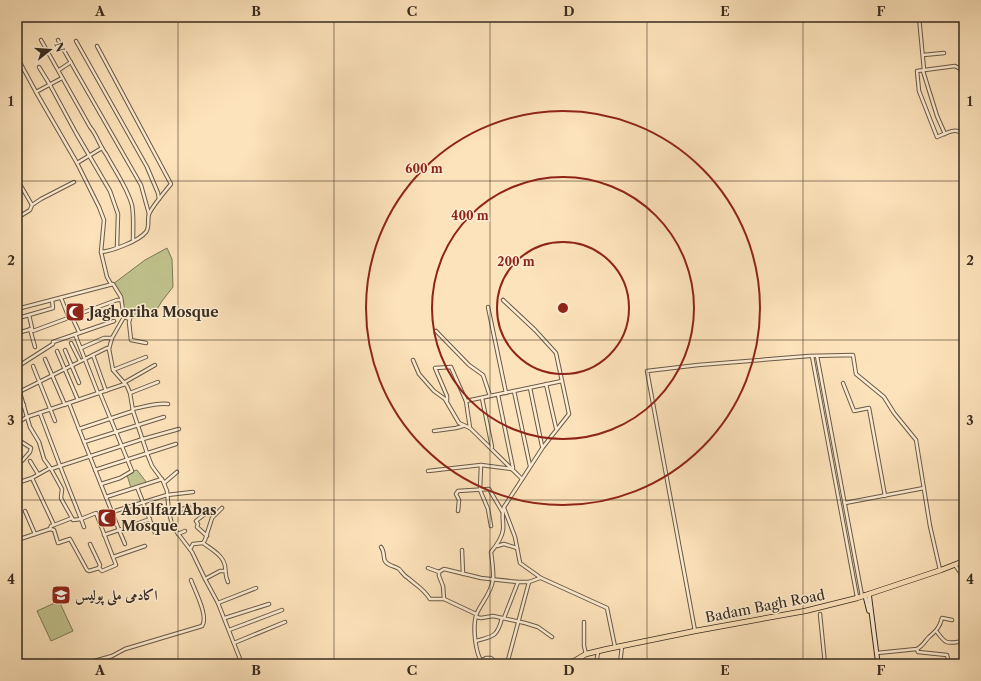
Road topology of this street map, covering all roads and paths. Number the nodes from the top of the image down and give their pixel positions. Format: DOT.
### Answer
graph roads {
  1 [pos="919,17"];
  2 [pos="41,40"];
  3 [pos="58,40"];
  4 [pos="76,41"];
  5 [pos="97,46"];
  6 [pos="944,53"];
  7 [pos="922,56"];
  8 [pos="17,57"];
  9 [pos="71,62"];
  10 [pos="39,67"];
  11 [pos="59,70"];
  12 [pos="924,70"];
  13 [pos="964,71"];
  14 [pos="62,78"];
  15 [pos="50,85"];
  16 [pos="36,92"];
  17 [pos="964,98"];
  18 [pos="964,101"];
  19 [pos="945,134"];
  20 [pos="964,136"];
  21 [pos="102,148"];
  22 [pos="90,156"];
  23 [pos="76,163"];
  24 [pos="17,180"];
  25 [pos="74,182"];
  26 [pos="159,201"];
  27 [pos="32,205"];
  28 [pos="149,214"];
  29 [pos="17,218"];
  30 [pos="133,241"];
  31 [pos="117,248"];
  32 [pos="101,252"];
  33 [pos="110,284"];
  34 [pos="61,298"];
  35 [pos="52,300"];
  36 [pos="121,300"];
  37 [pos="502,300"];
  38 [pos="488,307"];
  39 [pos="17,309"];
  40 [pos="29,315"];
  41 [pos="22,317"];
  42 [pos="70,317"];
  43 [pos="124,317"];
  44 [pos="114,321"];
  45 [pos="17,328"];
  46 [pos="31,329"];
  47 [pos="436,331"];
  48 [pos="18,332"];
  49 [pos="79,332"];
  50 [pos="75,334"];
  51 [pos="112,338"];
  52 [pos="71,343"];
  53 [pos="146,343"];
  54 [pos="17,345"];
  55 [pos="35,347"];
  56 [pos="81,348"];
  57 [pos="109,348"];
  58 [pos="65,350"];
  59 [pos="57,351"];
  60 [pos="19,353"];
  61 [pos="93,355"];
  62 [pos="812,356"];
  63 [pos="817,356"];
  64 [pos="146,357"];
  65 [pos="44,359"];
  66 [pos="86,359"];
  67 [pos="413,360"];
  68 [pos="80,362"];
  69 [pos="72,365"];
  70 [pos="155,365"];
  71 [pos="33,366"];
  72 [pos="17,367"];
  73 [pos="64,369"];
  74 [pos="113,370"];
  75 [pos="52,375"];
  76 [pos="562,381"];
  77 [pos="39,382"];
  78 [pos="158,382"];
  79 [pos="79,383"];
  80 [pos="843,383"];
  81 [pos="125,384"];
  82 [pos="546,384"];
  83 [pos="17,387"];
  84 [pos="530,388"];
  85 [pos="106,391"];
  86 [pos="514,391"];
  87 [pos="18,393"];
  88 [pos="99,393"];
  89 [pos="130,393"];
  90 [pos="506,393"];
  91 [pos="498,395"];
  92 [pos="490,396"];
  93 [pos="482,398"];
  94 [pos="78,400"];
  95 [pos="466,401"];
  96 [pos="69,403"];
  97 [pos="447,403"];
  98 [pos="168,404"];
  99 [pos="24,405"];
  100 [pos="65,405"];
  101 [pos="17,410"];
  102 [pos="52,410"];
  103 [pos="133,410"];
  104 [pos="40,413"];
  105 [pos="27,416"];
  106 [pos="164,417"];
  107 [pos="111,418"];
  108 [pos="55,421"];
  109 [pos="17,423"];
  110 [pos="138,425"];
  111 [pos="463,425"];
  112 [pos="470,428"];
  113 [pos="79,429"];
  114 [pos="179,429"];
  115 [pos="556,429"];
  116 [pos="434,431"];
  117 [pos="116,432"];
  118 [pos="17,439"];
  119 [pos="143,439"];
  120 [pos="84,442"];
  121 [pos="176,444"];
  122 [pos="122,446"];
  123 [pos="542,447"];
  124 [pos="492,448"];
  125 [pos="147,454"];
  126 [pos="90,456"];
  127 [pos="17,459"];
  128 [pos="128,460"];
  129 [pos="30,461"];
  130 [pos="60,466"];
  131 [pos="481,466"];
  132 [pos="530,466"];
  133 [pos="50,468"];
  134 [pos="513,469"];
  135 [pos="95,470"];
  136 [pos="428,471"];
  137 [pos="177,472"];
  138 [pos="38,474"];
  139 [pos="32,478"];
  140 [pos="162,479"];
  141 [pos="522,479"];
  142 [pos="17,483"];
  143 [pos="164,483"];
  144 [pos="101,484"];
  145 [pos="137,487"];
  146 [pos="924,488"];
  147 [pos="480,490"];
  148 [pos="192,492"];
  149 [pos="167,495"];
  150 [pos="885,496"];
  151 [pos="106,497"];
  152 [pos="143,502"];
  153 [pos="845,503"];
  154 [pos="188,507"];
  155 [pos="504,507"];
  156 [pos="222,508"];
  157 [pos="210,510"];
  158 [pos="25,511"];
  159 [pos="458,511"];
  160 [pos="502,511"];
  161 [pos="112,512"];
  162 [pos="169,513"];
  163 [pos="72,518"];
  164 [pos="81,519"];
  165 [pos="150,519"];
  166 [pos="54,525"];
  167 [pos="491,526"];
  168 [pos="84,527"];
  169 [pos="50,529"];
  170 [pos="119,530"];
  171 [pos="185,531"];
  172 [pos="155,533"];
  173 [pos="35,534"];
  174 [pos="178,534"];
  175 [pos="104,535"];
  176 [pos="207,536"];
  177 [pos="17,540"];
  178 [pos="203,543"];
  179 [pos="90,544"];
  180 [pos="125,544"];
  181 [pos="145,546"];
  182 [pos="497,546"];
  183 [pos="381,547"];
  184 [pos="517,548"];
  185 [pos="190,549"];
  186 [pos="462,550"];
  187 [pos="113,557"];
  188 [pos="964,561"];
  189 [pos="955,564"];
  190 [pos="99,568"];
  191 [pos="428,568"];
  192 [pos="940,570"];
  193 [pos="224,571"];
  194 [pos="438,572"];
  195 [pos="463,574"];
  196 [pos="541,578"];
  197 [pos="964,578"];
  198 [pos="204,579"];
  199 [pos="191,580"];
  200 [pos="493,580"];
  201 [pos="228,582"];
  202 [pos="518,582"];
  203 [pos="529,582"];
  204 [pos="256,588"];
  205 [pos="865,595"];
  206 [pos="857,598"];
  207 [pos="444,599"];
  208 [pos="218,603"];
  209 [pos="269,604"];
  210 [pos="282,610"];
  211 [pos="820,614"];
  212 [pos="476,615"];
  213 [pos="224,618"];
  214 [pos="503,618"];
  215 [pos="952,620"];
  216 [pos="285,622"];
  217 [pos="518,622"];
  218 [pos="584,622"];
  219 [pos="229,630"];
  220 [pos="695,631"];
  221 [pos="937,632"];
  222 [pos="552,637"];
  223 [pos="476,641"];
  224 [pos="964,642"];
  225 [pos="234,643"];
  226 [pos="622,646"];
  227 [pos="615,647"];
  228 [pos="917,649"];
  229 [pos="598,651"];
  230 [pos="877,653"];
  231 [pos="586,654"];
  232 [pos="481,661"];
  233 [pos="877,663"];
  234 [pos="84,664"];
  235 [pos="242,664"];
  236 [pos="483,664"];
  237 [pos="497,664"];
  238 [pos="507,664"];
  239 [pos="569,664"];
  240 [pos="596,664"];
  241 [pos="620,664"];
  242 [pos="825,664"];
  243 [pos="857,664"];
  244 [pos="949,664"];
  1 -- 7 [label="street"];
  2 -- 11 [label="street"];
  3 -- 9 [label="street"];
  4 -- 26 [label="street"];
  5 -- 26 [label="street"];
  6 -- 7 [label="street"];
  7 -- 12 [label="street"];
  8 -- 16 [label="street"];
  9 -- 11 [label="street"];
  9 -- 28 [label="street"];
  10 -- 15 [label="street"];
  11 -- 14 [label="street"];
  12 -- 13 [label="street"];
  12 -- 19 [label="street"];
  12 -- 19 [label="street"];
  14 -- 15 [label="street"];
  14 -- 21 [label="street"];
  15 -- 16 [label="street"];
  15 -- 22 [label="street"];
  16 -- 23 [label="street"];
  17 -- 18 [label="street"];
  19 -- 20 [label="street"];
  21 -- 22 [label="street"];
  21 -- 30 [label="street"];
  22 -- 23 [label="street"];
  22 -- 31 [label="street"];
  23 -- 32 [label="street"];
  24 -- 27 [label="street"];
  25 -- 27 [label="street"];
  26 -- 28 [label="street"];
  27 -- 29 [label="street"];
  28 -- 30 [label="street"];
  30 -- 31 [label="street"];
  31 -- 32 [label="street"];
  32 -- 33 [label="street"];
  33 -- 34 [label="street"];
  33 -- 36 [label="street"];
  34 -- 35 [label="street"];
  34 -- 42 [label="street"];
  35 -- 39 [label="street"];
  35 -- 40 [label="street"];
  36 -- 42 [label="street"];
  36 -- 43 [label="street"];
  37 -- 76 [label="street"];
  38 -- 90 [label="street"];
  40 -- 41 [label="street"];
  40 -- 46 [label="street"];
  42 -- 46 [label="street"];
  42 -- 49 [label="street"];
  43 -- 51 [label="street"];
  43 -- 53 [label="street"];
  44 -- 49 [label="street"];
  45 -- 48 [label="street"];
  46 -- 48 [label="street"];
  46 -- 55 [label="street"];
  47 -- 92 [label="street"];
  49 -- 50 [label="street"];
  50 -- 56 [label="street"];
  50 -- 72 [label="street"];
  51 -- 56 [label="street"];
  51 -- 57 [label="street"];
  52 -- 68 [label="street"];
  54 -- 60 [label="street"];
  56 -- 66 [label="street"];
  57 -- 61 [label="street"];
  57 -- 74 [label="street"];
  58 -- 69 [label="street"];
  59 -- 73 [label="street"];
  61 -- 66 [label="street"];
  61 -- 85 [label="street"];
  62 -- 63 [label="street"];
  62 -- 206 [label="street"];
  62 -- 220 [label="street"];
  63 -- 146 [label="street"];
  63 -- 153 [label="street"];
  64 -- 74 [label="street"];
  65 -- 75 [label="street"];
  66 -- 68 [label="street"];
  66 -- 88 [label="street"];
  67 -- 97 [label="street"];
  68 -- 69 [label="street"];
  69 -- 73 [label="street"];
  69 -- 79 [label="street"];
  70 -- 81 [label="street"];
  71 -- 77 [label="street"];
  73 -- 75 [label="street"];
  73 -- 94 [label="street"];
  74 -- 81 [label="street"];
  75 -- 77 [label="street"];
  75 -- 100 [label="street"];
  76 -- 82 [label="street"];
  76 -- 115 [label="street"];
  77 -- 87 [label="street"];
  77 -- 102 [label="street"];
  78 -- 89 [label="street"];
  80 -- 150 [label="street"];
  81 -- 85 [label="street"];
  81 -- 89 [label="street"];
  82 -- 84 [label="street"];
  82 -- 115 [label="street"];
  83 -- 87 [label="street"];
  84 -- 86 [label="street"];
  84 -- 123 [label="street"];
  85 -- 88 [label="street"];
  86 -- 90 [label="street"];
  86 -- 132 [label="street"];
  87 -- 99 [label="street"];
  88 -- 94 [label="street"];
  88 -- 107 [label="street"];
  89 -- 103 [label="street"];
  90 -- 91 [label="street"];
  91 -- 92 [label="street"];
  91 -- 134 [label="street"];
  92 -- 93 [label="street"];
  93 -- 95 [label="street"];
  93 -- 124 [label="street"];
  94 -- 96 [label="street"];
  95 -- 97 [label="street"];
  95 -- 112 [label="street"];
  96 -- 100 [label="street"];
  96 -- 113 [label="street"];
  97 -- 111 [label="street"];
  98 -- 103 [label="street"];
  99 -- 101 [label="street"];
  99 -- 105 [label="street"];
  100 -- 102 [label="street"];
  102 -- 104 [label="street"];
  102 -- 108 [label="street"];
  103 -- 107 [label="street"];
  103 -- 110 [label="street"];
  104 -- 105 [label="street"];
  104 -- 130 [label="street"];
  105 -- 109 [label="street"];
  105 -- 133 [label="street"];
  106 -- 110 [label="street"];
  107 -- 113 [label="street"];
  107 -- 117 [label="street"];
  110 -- 117 [label="street"];
  110 -- 119 [label="street"];
  111 -- 112 [label="street"];
  111 -- 116 [label="street"];
  112 -- 124 [label="street"];
  113 -- 120 [label="street"];
  114 -- 119 [label="street"];
  115 -- 123 [label="street"];
  117 -- 120 [label="street"];
  117 -- 122 [label="street"];
  118 -- 127 [label="street"];
  119 -- 122 [label="street"];
  119 -- 125 [label="street"];
  120 -- 126 [label="street"];
  121 -- 125 [label="street"];
  122 -- 126 [label="street"];
  122 -- 128 [label="street"];
  123 -- 132 [label="street"];
  124 -- 134 [label="street"];
  125 -- 128 [label="street"];
  125 -- 140 [label="street"];
  126 -- 130 [label="street"];
  126 -- 135 [label="street"];
  128 -- 135 [label="street"];
  128 -- 144 [label="street"];
  129 -- 138 [label="street"];
  130 -- 133 [label="street"];
  130 -- 164 [label="street"];
  131 -- 134 [label="street"];
  131 -- 136 [label="street"];
  131 -- 147 [label="street"];
  132 -- 141 [label="street"];
  133 -- 138 [label="street"];
  133 -- 163 [label="street"];
  134 -- 141 [label="street"];
  135 -- 144 [label="street"];
  137 -- 143 [label="street"];
  138 -- 139 [label="street"];
  139 -- 142 [label="street"];
  139 -- 166 [label="street"];
  140 -- 143 [label="street"];
  140 -- 145 [label="street"];
  141 -- 155 [label="street"];
  143 -- 149 [label="street"];
  144 -- 151 [label="street"];
  145 -- 151 [label="street"];
  145 -- 152 [label="street"];
  146 -- 150 [label="street"];
  146 -- 192 [label="street"];
  147 -- 159 [label="street"];
  147 -- 160 [label="street"];
  147 -- 167 [label="street"];
  148 -- 149 [label="street"];
  149 -- 152 [label="street"];
  149 -- 162 [label="street"];
  150 -- 153 [label="street"];
  151 -- 161 [label="street"];
  152 -- 161 [label="street"];
  152 -- 165 [label="street"];
  153 -- 205 [label="street"];
  154 -- 162 [label="street"];
  155 -- 160 [label="street"];
  155 -- 184 [label="street"];
  156 -- 176 [label="street"];
  157 -- 176 [label="street"];
  158 -- 173 [label="street"];
  160 -- 182 [label="street"];
  161 -- 170 [label="street"];
  162 -- 174 [label="street"];
  163 -- 164 [label="street"];
  163 -- 166 [label="street"];
  164 -- 168 [label="street"];
  164 -- 175 [label="street"];
  165 -- 170 [label="street"];
  165 -- 172 [label="street"];
  166 -- 169 [label="street"];
  169 -- 173 [label="street"];
  169 -- 190 [label="street"];
  170 -- 175 [label="street"];
  170 -- 180 [label="street"];
  171 -- 174 [label="street"];
  173 -- 177 [label="street"];
  174 -- 185 [label="street"];
  175 -- 187 [label="street"];
  176 -- 178 [label="street"];
  178 -- 185 [label="street"];
  178 -- 193 [label="street"];
  179 -- 190 [label="street"];
  181 -- 187 [label="street"];
  182 -- 184 [label="street"];
  182 -- 200 [label="street"];
  183 -- 207 [label="street"];
  184 -- 196 [label="street"];
  185 -- 198 [label="street"];
  186 -- 195 [label="street"];
  187 -- 190 [label="street"];
  188 -- 189 [label="main road, Badam Bagh Road"];
  189 -- 192 [label="main road, Badam Bagh Road"];
  189 -- 197 [label="street"];
  191 -- 194 [label="street"];
  192 -- 205 [label="main road, Badam Bagh Road"];
  193 -- 198 [label="street"];
  193 -- 201 [label="street"];
  194 -- 195 [label="street"];
  194 -- 207 [label="street"];
  195 -- 200 [label="street"];
  196 -- 203 [label="street"];
  196 -- 227 [label="street"];
  198 -- 208 [label="street"];
  199 -- 234 [label="street"];
  200 -- 202 [label="street"];
  200 -- 212 [label="street"];
  202 -- 203 [label="street"];
  202 -- 214 [label="street"];
  203 -- 217 [label="street"];
  204 -- 208 [label="street"];
  205 -- 206 [label="main road, Badam Bagh Road"];
  205 -- 230 [label="main road"];
  205 -- 233 [label="main road"];
  206 -- 220 [label="main road, Badam Bagh Road"];
  207 -- 212 [label="street"];
  208 -- 213 [label="street"];
  209 -- 213 [label="street"];
  210 -- 219 [label="street"];
  211 -- 242 [label="street"];
  212 -- 214 [label="street"];
  212 -- 223 [label="street"];
  213 -- 219 [label="street"];
  214 -- 217 [label="street"];
  214 -- 223 [label="street"];
  215 -- 221 [label="street"];
  216 -- 225 [label="street"];
  217 -- 222 [label="street"];
  217 -- 238 [label="street"];
  218 -- 231 [label="street"];
  219 -- 225 [label="street"];
  220 -- 226 [label="main road, Badam Bagh Road"];
  221 -- 224 [label="street"];
  221 -- 228 [label="street"];
  223 -- 232 [label="street"];
  225 -- 235 [label="street"];
  226 -- 227 [label="main road, Badam Bagh Road"];
  226 -- 241 [label="street"];
  227 -- 229 [label="main road, Badam Bagh Road"];
  228 -- 230 [label="street"];
  228 -- 244 [label="street"];
  229 -- 231 [label="main road, Badam Bagh Road"];
  229 -- 240 [label="street"];
  230 -- 233 [label="main road"];
  231 -- 239 [label="main road, Badam Bagh Road"];
  232 -- 236 [label="street"];
  232 -- 237 [label="street"];
  233 -- 243 [label="street"];
}
